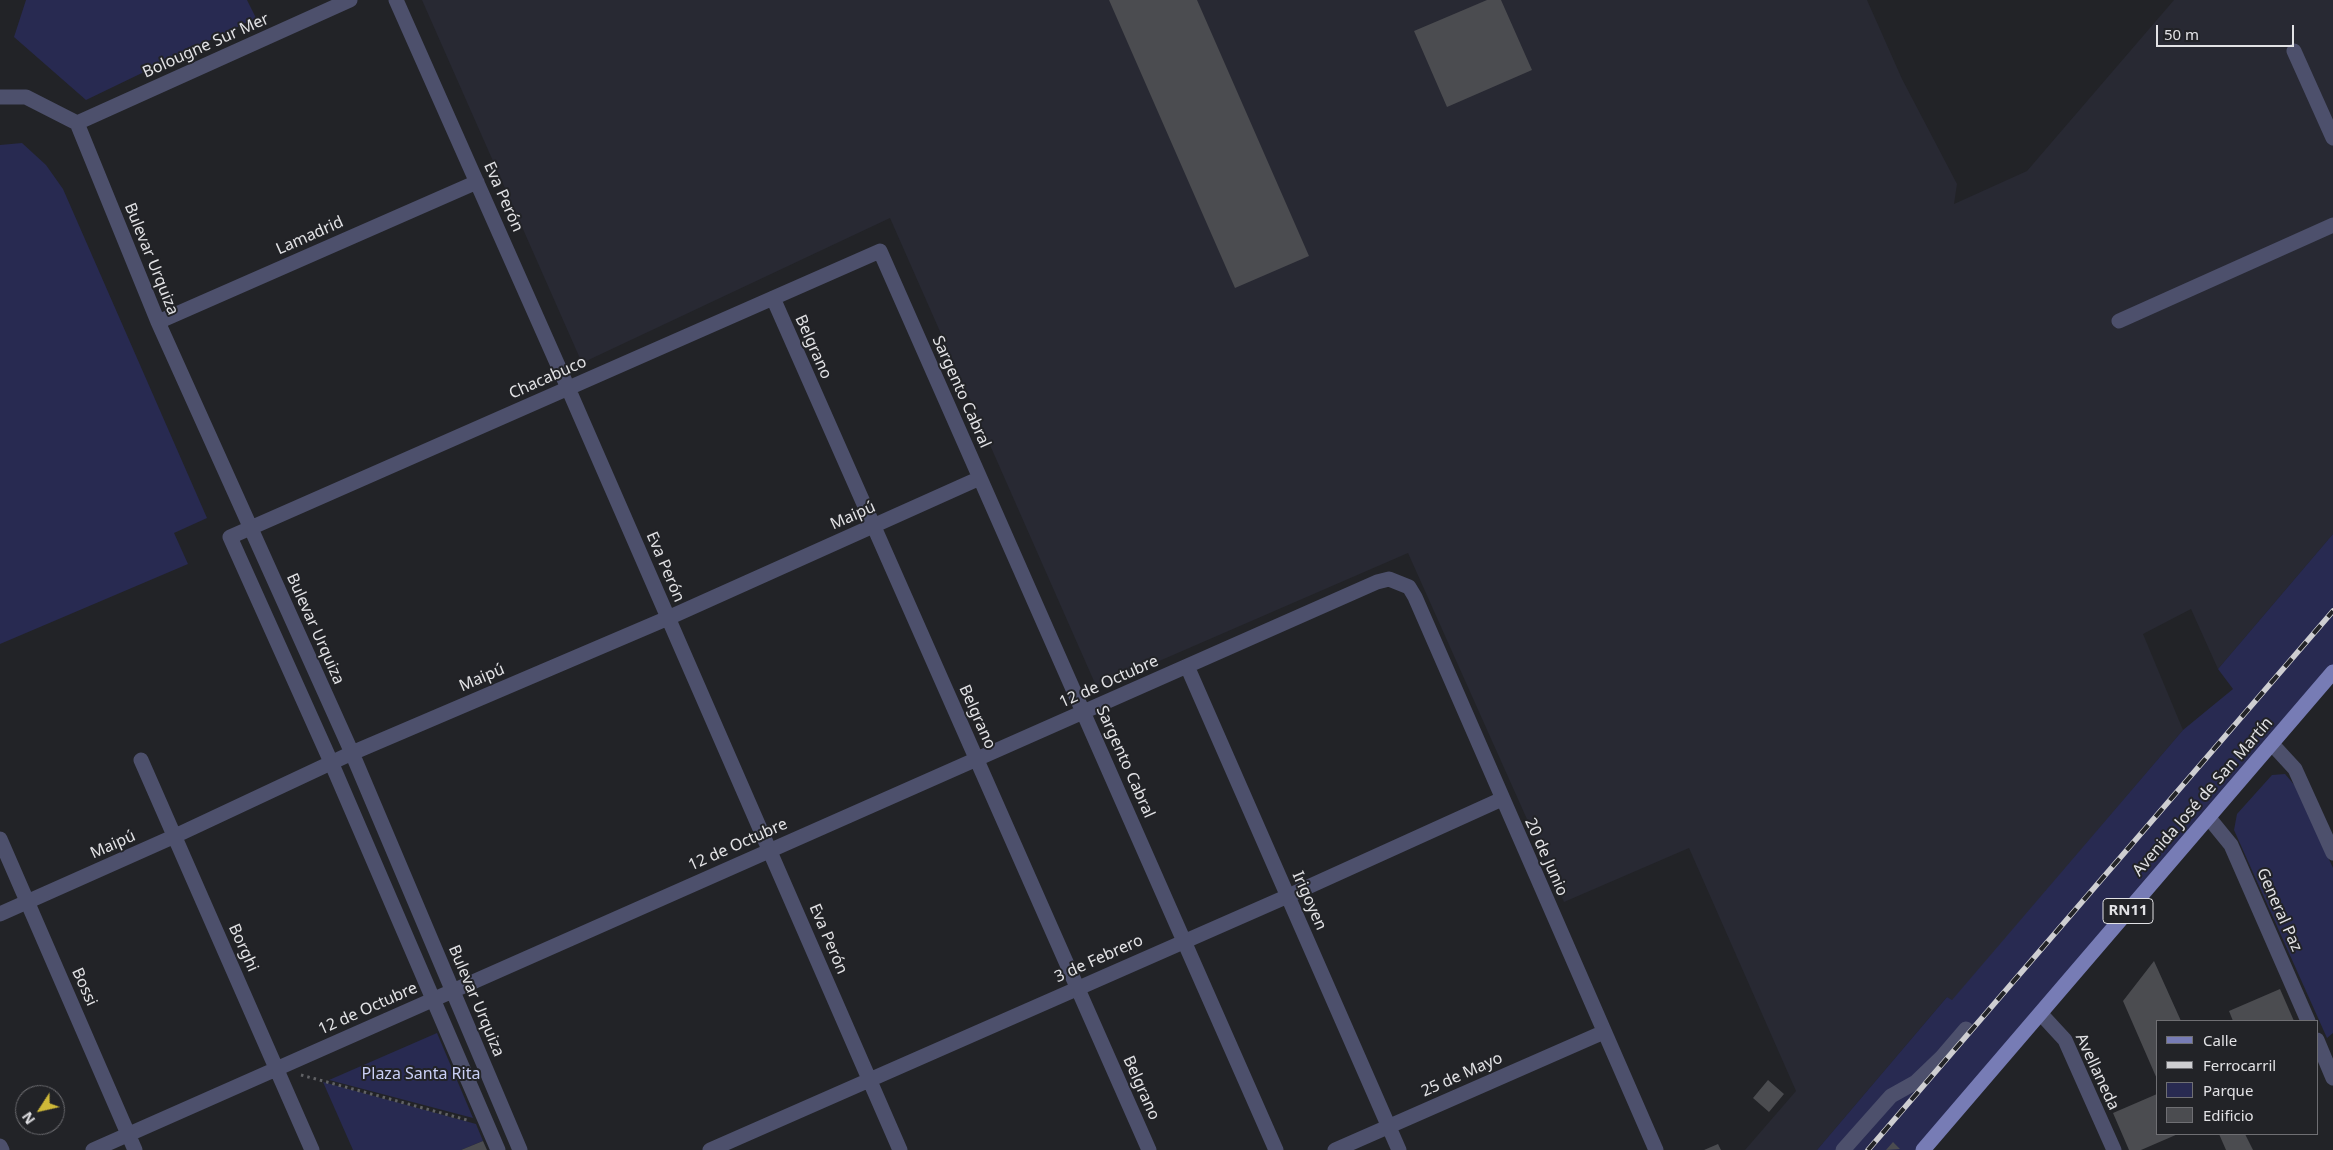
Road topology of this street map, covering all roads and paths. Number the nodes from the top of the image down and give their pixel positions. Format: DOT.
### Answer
graph roads {
  1 [pos="350,0"];
  2 [pos="396,0"];
  3 [pos="2294,51"];
  4 [pos="0,97"];
  5 [pos="2330,122"];
  6 [pos="77,123"];
  7 [pos="2333,138"];
  8 [pos="477,182"];
  9 [pos="2333,226"];
  10 [pos="880,251"];
  11 [pos="773,298"];
  12 [pos="2119,321"];
  13 [pos="158,322"];
  14 [pos="568,388"];
  15 [pos="980,478"];
  16 [pos="873,526"];
  17 [pos="251,528"];
  18 [pos="1399,582"];
  19 [pos="668,618"];
  20 [pos="1187,666"];
  21 [pos="2333,672"];
  22 [pos="1083,712"];
  23 [pos="2272,744"];
  24 [pos="352,753"];
  25 [pos="976,759"];
  26 [pos="141,760"];
  27 [pos="331,762"];
  28 [pos="1502,799"];
  29 [pos="2209,818"];
  30 [pos="175,836"];
  31 [pos="0,839"];
  32 [pos="770,850"];
  33 [pos="2333,853"];
  34 [pos="1288,896"];
  35 [pos="27,902"];
  36 [pos="0,914"];
  37 [pos="1184,941"];
  38 [pos="1078,988"];
  39 [pos="452,991"];
  40 [pos="432,1000"];
  41 [pos="2041,1014"];
  42 [pos="2308,1020"];
  43 [pos="1966,1029"];
  44 [pos="1604,1032"];
  45 [pos="2318,1042"];
  46 [pos="276,1069"];
  47 [pos="2333,1078"];
  48 [pos="870,1080"];
  49 [pos="487,1125"];
  50 [pos="1388,1126"];
  51 [pos="128,1134"];
  52 [pos="0,1146"];
  53 [pos="2,1150"];
  54 [pos="93,1150"];
  55 [pos="135,1150"];
  56 [pos="312,1150"];
  57 [pos="498,1150"];
  58 [pos="520,1150"];
  59 [pos="710,1150"];
  60 [pos="900,1150"];
  61 [pos="1149,1150"];
  62 [pos="1276,1150"];
  63 [pos="1335,1150"];
  64 [pos="1399,1150"];
  65 [pos="1656,1150"];
  66 [pos="1842,1150"];
  67 [pos="1924,1150"];
  68 [pos="2114,1150"];
  1 -- 6 [label="street, Bolougne Sur Mer"];
  2 -- 8 [label="street, Eva Perón"];
  3 -- 5 [label="street"];
  4 -- 6 [label="street"];
  5 -- 7 [label="street"];
  6 -- 13 [label="street, Bulevar Urquiza"];
  8 -- 13 [label="street, Lamadrid"];
  8 -- 14 [label="street, Eva Perón"];
  9 -- 12 [label="street"];
  10 -- 11 [label="street, Chacabuco"];
  10 -- 15 [label="street, Sargento Cabral"];
  11 -- 14 [label="street, Chacabuco"];
  11 -- 16 [label="street, Belgrano"];
  13 -- 17 [label="street, Bulevar Urquiza"];
  14 -- 17 [label="street, Chacabuco"];
  14 -- 19 [label="street, Eva Perón"];
  15 -- 16 [label="street, Maipú"];
  15 -- 22 [label="street, Sargento Cabral"];
  16 -- 19 [label="street, Maipú"];
  16 -- 25 [label="street, Belgrano"];
  17 -- 24 [label="street, Bulevar Urquiza"];
  17 -- 27 [label="street, Chacabuco"];
  18 -- 20 [label="street, 12 de Octubre"];
  18 -- 28 [label="street, 20 de Junio"];
  19 -- 24 [label="street, Maipú"];
  19 -- 32 [label="street, Eva Perón"];
  20 -- 22 [label="street, 12 de Octubre"];
  20 -- 34 [label="street, Irigoyen"];
  21 -- 23 [label="main road, Avenida José de San Martín / RN11"];
  22 -- 25 [label="street, 12 de Octubre"];
  22 -- 37 [label="street, Sargento Cabral"];
  23 -- 29 [label="main road, Avenida José de San Martín / RN11"];
  23 -- 33 [label="street"];
  24 -- 27 [label="street, Maipú"];
  24 -- 39 [label="street, Bulevar Urquiza"];
  25 -- 32 [label="street, 12 de Octubre"];
  25 -- 38 [label="street, Belgrano"];
  26 -- 30 [label="street, Borghi"];
  27 -- 30 [label="street, Maipú"];
  27 -- 40 [label="street"];
  28 -- 34 [label="street, 3 de Febrero"];
  28 -- 44 [label="street, 20 de Junio"];
  29 -- 41 [label="main road, Avenida José de San Martín / RN11"];
  29 -- 42 [label="street, General Paz"];
  30 -- 35 [label="street, Maipú"];
  30 -- 46 [label="street, Borghi"];
  31 -- 35 [label="street, Bossi"];
  32 -- 39 [label="street, 12 de Octubre"];
  32 -- 48 [label="street, Eva Perón"];
  34 -- 37 [label="street, 3 de Febrero"];
  34 -- 50 [label="street, Irigoyen"];
  35 -- 36 [label="street, Maipú"];
  35 -- 51 [label="street, Bossi"];
  37 -- 38 [label="street, 3 de Febrero"];
  37 -- 62 [label="street, Sargento Cabral"];
  38 -- 48 [label="street, 3 de Febrero"];
  38 -- 61 [label="street, Belgrano"];
  39 -- 40 [label="street, 12 de Octubre"];
  39 -- 58 [label="street, Bulevar Urquiza"];
  40 -- 46 [label="street, 12 de Octubre"];
  40 -- 49 [label="street"];
  41 -- 67 [label="main road, Avenida José de San Martín / RN11"];
  41 -- 68 [label="street, Avellaneda"];
  43 -- 66 [label="street"];
  44 -- 50 [label="street, 25 de Mayo"];
  44 -- 65 [label="street, 20 de Junio"];
  45 -- 47 [label="street"];
  46 -- 49 [label="path"];
  46 -- 51 [label="street, 12 de Octubre"];
  46 -- 56 [label="street, Borghi"];
  48 -- 59 [label="street, 3 de Febrero"];
  48 -- 60 [label="street, Eva Perón"];
  49 -- 57 [label="street"];
  50 -- 63 [label="street, 25 de Mayo"];
  50 -- 64 [label="street, Irigoyen"];
  51 -- 54 [label="street, 12 de Octubre"];
  51 -- 55 [label="street, Bossi"];
  52 -- 53 [label="street"];
}
